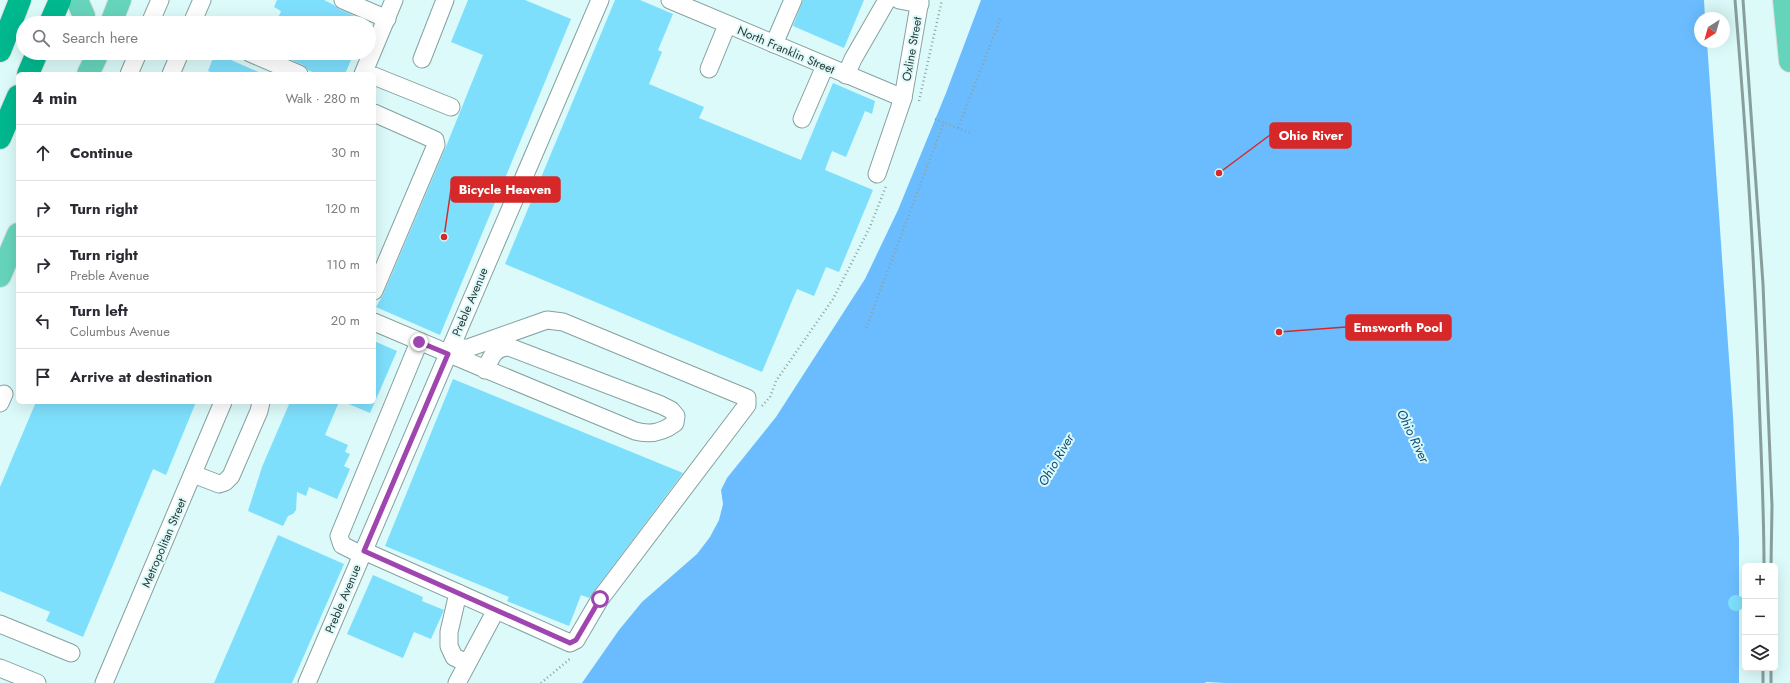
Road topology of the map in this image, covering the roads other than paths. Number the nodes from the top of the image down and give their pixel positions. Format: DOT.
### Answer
graph roads {
  1 [pos="60,0"];
  2 [pos="78,0"];
  3 [pos="120,0"];
  4 [pos="160,0"];
  5 [pos="202,0"];
  6 [pos="343,0"];
  7 [pos="394,0"];
  8 [pos="445,0"];
  9 [pos="600,0"];
  10 [pos="793,0"];
  11 [pos="887,0"];
  12 [pos="899,0"];
  13 [pos="1784,0"];
  14 [pos="680,2"];
  15 [pos="920,2"];
  16 [pos="19,4"];
  17 [pos="53,16"];
  18 [pos="84,16"];
  19 [pos="113,16"];
  20 [pos="153,16"];
  21 [pos="195,16"];
  22 [pos="387,18"];
  23 [pos="727,25"];
  24 [pos="0,44"];
  25 [pos="774,44"];
  26 [pos="376,49"];
  27 [pos="0,51"];
  28 [pos="422,59"];
  29 [pos="34,60"];
  30 [pos="81,60"];
  31 [pos="95,60"];
  32 [pos="135,60"];
  33 [pos="177,60"];
  34 [pos="266,60"];
  35 [pos="372,60"];
  36 [pos="1790,61"];
  37 [pos="825,66"];
  38 [pos="709,70"];
  39 [pos="29,72"];
  40 [pos="78,72"];
  41 [pos="89,72"];
  42 [pos="130,72"];
  43 [pos="172,72"];
  44 [pos="294,72"];
  45 [pos="368,72"];
  46 [pos="846,75"];
  47 [pos="376,78"];
  48 [pos="903,98"];
  49 [pos="16,101"];
  50 [pos="451,107"];
  51 [pos="376,114"];
  52 [pos="802,119"];
  53 [pos="0,138"];
  54 [pos="876,174"];
  55 [pos="16,239"];
  56 [pos="0,276"];
  57 [pos="376,286"];
  58 [pos="376,323"];
  59 [pos="419,342"];
  60 [pos="450,351"];
  61 [pos="486,370"];
  62 [pos="222,404"];
  63 [pos="261,404"];
  64 [pos="193,474"];
  65 [pos="363,553"];
  66 [pos="458,593"];
  67 [pos="496,610"];
  68 [pos="0,624"];
  69 [pos="70,653"];
  70 [pos="467,663"];
  71 [pos="0,668"];
  72 [pos="36,683"];
  73 [pos="104,683"];
  74 [pos="307,683"];
  75 [pos="457,683"];
  1 -- 17 [label="highway"];
  2 -- 18 [label="main road"];
  3 -- 19 [label="main road"];
  4 -- 20 [label="street"];
  5 -- 21 [label="street"];
  6 -- 22 [label="street"];
  7 -- 22 [label="street"];
  8 -- 28 [label="street"];
  9 -- 60 [label="street, Preble Avenue"];
  10 -- 25 [label="street"];
  11 -- 46 [label="street"];
  12 -- 15 [label="street"];
  13 -- 36 [label="main road"];
  14 -- 23 [label="street, North Franklin Street"];
  15 -- 48 [label="street, Oxline Street"];
  16 -- 24 [label="highway"];
  16 -- 27 [label="highway"];
  22 -- 26 [label="street"];
  23 -- 25 [label="street, North Franklin Street"];
  23 -- 38 [label="street"];
  25 -- 37 [label="street, North Franklin Street"];
  29 -- 39 [label="highway"];
  30 -- 40 [label="main road"];
  31 -- 41 [label="main road"];
  32 -- 42 [label="street"];
  33 -- 43 [label="street"];
  34 -- 44 [label="street"];
  35 -- 45 [label="street"];
  37 -- 46 [label="street, North Franklin Street"];
  37 -- 52 [label="street"];
  46 -- 48 [label="street, North Franklin Street"];
  47 -- 50 [label="street"];
  48 -- 54 [label="street, Oxline Street"];
  49 -- 53 [label="highway"];
  51 -- 57 [label="street"];
  55 -- 56 [label="main road"];
  58 -- 59 [label="street"];
  59 -- 60 [label="street"];
  59 -- 65 [label="street"];
  60 -- 61 [label="street"];
  60 -- 65 [label="street, Preble Avenue"];
  60 -- 67 [label="street"];
  61 -- 61 [label="street"];
  62 -- 64 [label="street, Metropolitan Street"];
  63 -- 64 [label="street"];
  64 -- 73 [label="street, Metropolitan Street"];
  65 -- 66 [label="street"];
  65 -- 74 [label="street, Preble Avenue"];
  66 -- 67 [label="street"];
  66 -- 70 [label="street"];
  67 -- 70 [label="street"];
  68 -- 69 [label="street"];
  70 -- 75 [label="street"];
  71 -- 72 [label="street"];
}
